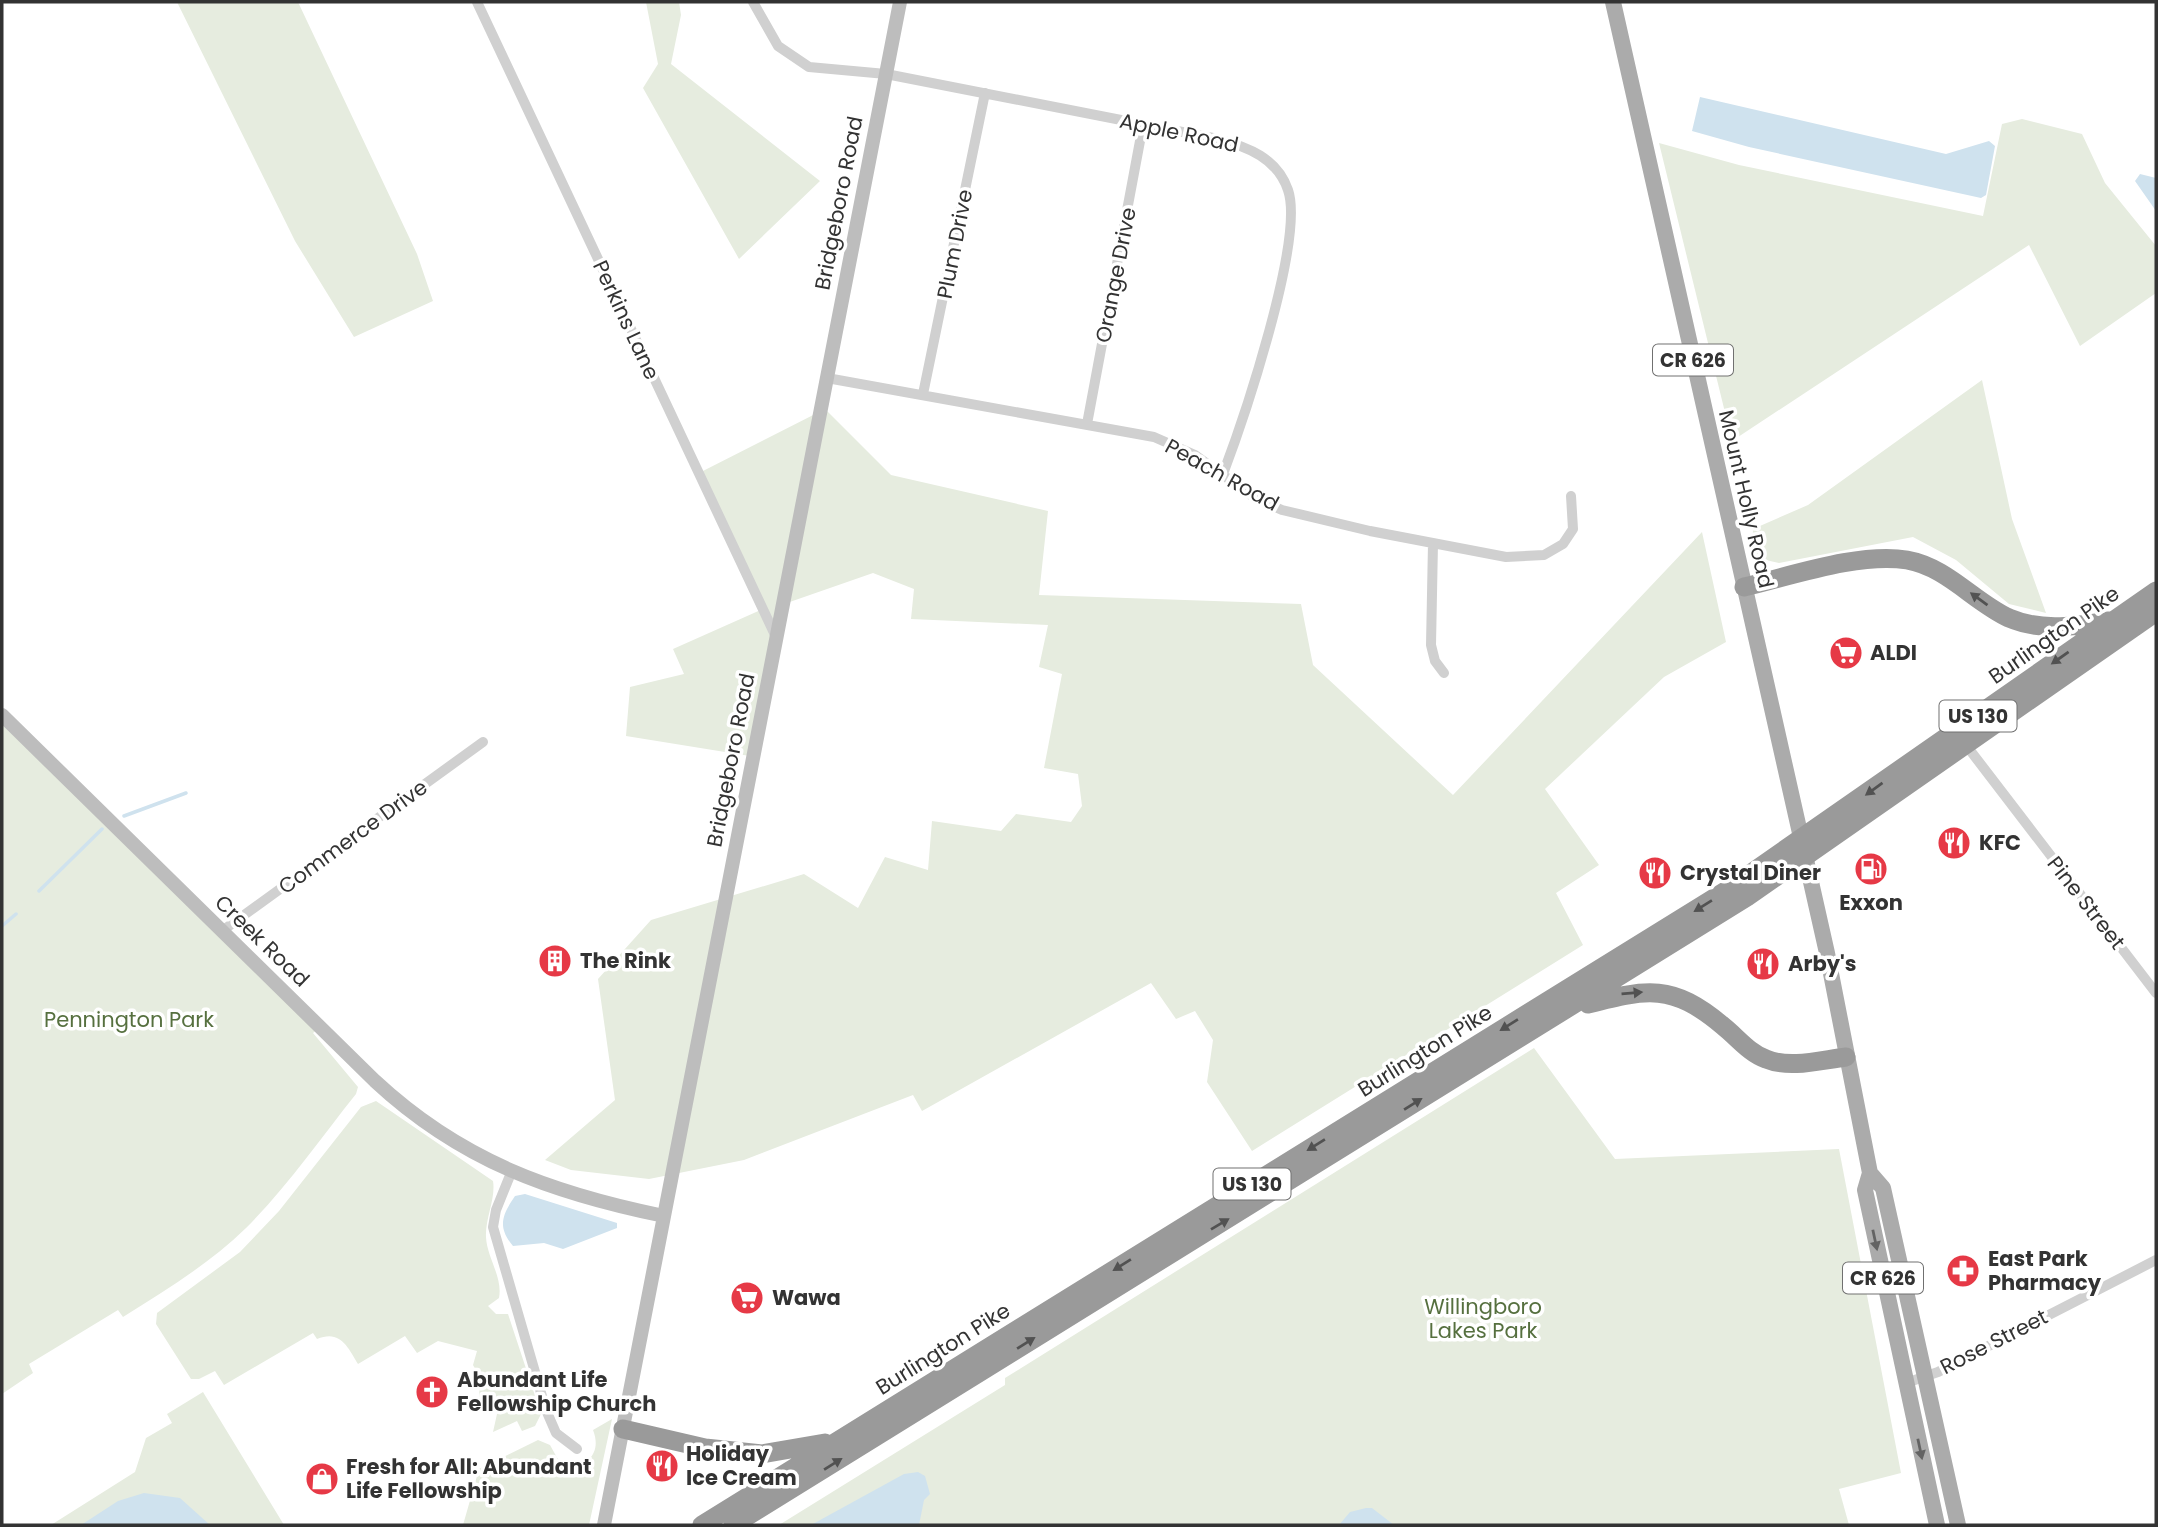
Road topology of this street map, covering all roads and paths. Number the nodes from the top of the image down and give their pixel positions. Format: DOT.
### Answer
graph roads {
  1 [pos="477,2"];
  2 [pos="753,2"];
  3 [pos="900,2"];
  4 [pos="1613,2"];
  5 [pos="886,74"];
  6 [pos="985,93"];
  7 [pos="1143,125"];
  8 [pos="827,378"];
  9 [pos="923,394"];
  10 [pos="1087,424"];
  11 [pos="1223,474"];
  12 [pos="1571,496"];
  13 [pos="1433,543"];
  14 [pos="1744,587"];
  15 [pos="2156,591"];
  16 [pos="2156,612"];
  17 [pos="2114,621"];
  18 [pos="776,638"];
  19 [pos="1444,673"];
  20 [pos="2,715"];
  21 [pos="484,742"];
  22 [pos="1966,745"];
  23 [pos="1802,850"];
  24 [pos="222,931"];
  25 [pos="2156,993"];
  26 [pos="1566,1009"];
  27 [pos="1846,1057"];
  28 [pos="511,1173"];
  29 [pos="1870,1173"];
  30 [pos="664,1216"];
  31 [pos="2156,1260"];
  32 [pos="1924,1377"];
  33 [pos="1906,1383"];
  34 [pos="623,1429"];
  35 [pos="837,1441"];
  36 [pos="577,1449"];
  37 [pos="604,1525"];
  38 [pos="702,1525"];
  39 [pos="733,1525"];
  40 [pos="1937,1525"];
  41 [pos="1958,1525"];
  1 -- 18 [label="street, Perkins Lane"];
  2 -- 5 [label="street, Apple Road"];
  3 -- 5 [label="street, Bridgeboro Road"];
  4 -- 14 [label="main road, Mount Holly Road / CR 626"];
  5 -- 6 [label="street, Apple Road"];
  5 -- 8 [label="street, Bridgeboro Road"];
  6 -- 7 [label="street, Apple Road"];
  6 -- 9 [label="street, Plum Drive"];
  7 -- 10 [label="street, Orange Drive"];
  7 -- 11 [label="street, Apple Road"];
  8 -- 9 [label="street, Peach Road"];
  8 -- 18 [label="street, Bridgeboro Road"];
  9 -- 10 [label="street, Peach Road"];
  10 -- 11 [label="street, Peach Road"];
  11 -- 13 [label="street, Peach Road"];
  12 -- 13 [label="street, Peach Road"];
  13 -- 19 [label="street"];
  17 -- 14 [label="highway, one-way"];
  14 -- 23 [label="main road, Mount Holly Road / CR 626"];
  15 -- 17 [label="highway, Burlington Pike / US 130"];
  16 -- 22 [label="highway, Burlington Pike / US 130"];
  17 -- 23 [label="highway, Burlington Pike / US 130, one-way"];
  18 -- 30 [label="street, Bridgeboro Road"];
  20 -- 24 [label="street, Creek Road"];
  21 -- 24 [label="street, Commerce Drive"];
  22 -- 23 [label="highway, Burlington Pike / US 130"];
  22 -- 25 [label="street, Pine Street"];
  23 -- 26 [label="highway, Burlington Pike / US 130"];
  23 -- 27 [label="main road, CR 626"];
  23 -- 35 [label="highway, Burlington Pike / US 130, one-way"];
  24 -- 28 [label="street, Creek Road"];
  26 -- 27 [label="highway, one-way"];
  39 -- 26 [label="highway, Burlington Pike / US 130, one-way"];
  27 -- 29 [label="main road, CR 626"];
  28 -- 30 [label="street, Creek Road"];
  28 -- 36 [label="street"];
  29 -- 32 [label="main road, CR 626"];
  29 -- 33 [label="main road, CR 626, one-way"];
  30 -- 34 [label="street, Bridgeboro Road"];
  31 -- 32 [label="street, Rose Street"];
  32 -- 33 [label="street, Rose Street"];
  32 -- 41 [label="main road, CR 626"];
  33 -- 40 [label="main road, CR 626, one-way"];
  34 -- 35 [label="highway"];
  34 -- 37 [label="street, Bridgeboro Road"];
  35 -- 38 [label="highway, Burlington Pike / US 130"];
}
